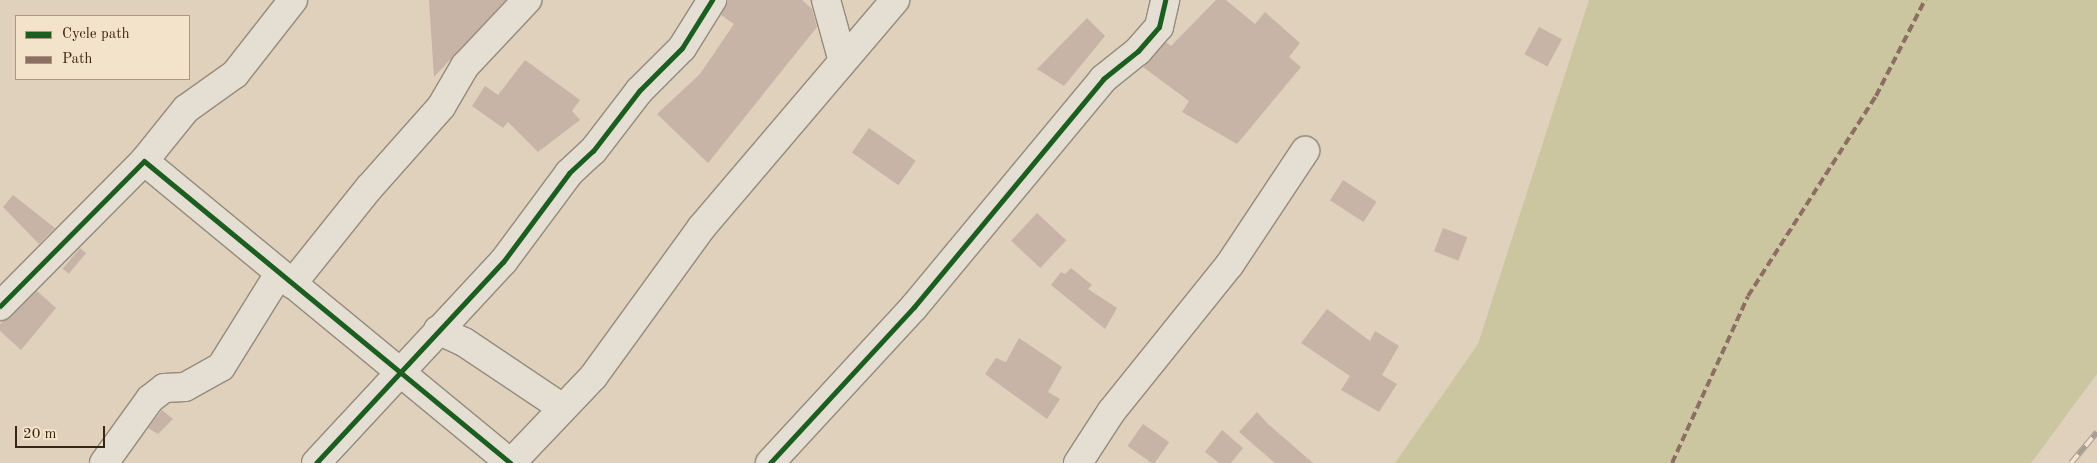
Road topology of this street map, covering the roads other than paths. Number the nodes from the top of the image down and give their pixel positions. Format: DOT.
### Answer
graph roads {
  1 [pos="293,0"];
  2 [pos="527,0"];
  3 [pos="712,0"];
  4 [pos="826,0"];
  5 [pos="895,0"];
  6 [pos="1165,0"];
  7 [pos="842,58"];
  8 [pos="1305,152"];
  9 [pos="144,160"];
  10 [pos="286,279"];
  11 [pos="0,306"];
  12 [pos="438,330"];
  13 [pos="399,372"];
  14 [pos="561,407"];
  15 [pos="104,463"];
  16 [pos="316,463"];
  17 [pos="510,463"];
  18 [pos="770,463"];
  19 [pos="1078,463"];
  1 -- 9 [label="street"];
  2 -- 10 [label="street"];
  3 -- 12 [label="street"];
  4 -- 7 [label="street"];
  5 -- 7 [label="street"];
  6 -- 18 [label="street"];
  7 -- 14 [label="street"];
  8 -- 19 [label="street"];
  9 -- 10 [label="street"];
  9 -- 11 [label="street"];
  10 -- 13 [label="street"];
  10 -- 15 [label="street"];
  12 -- 13 [label="street"];
  12 -- 14 [label="street"];
  13 -- 16 [label="street"];
  13 -- 17 [label="street"];
  14 -- 17 [label="street"];
}
